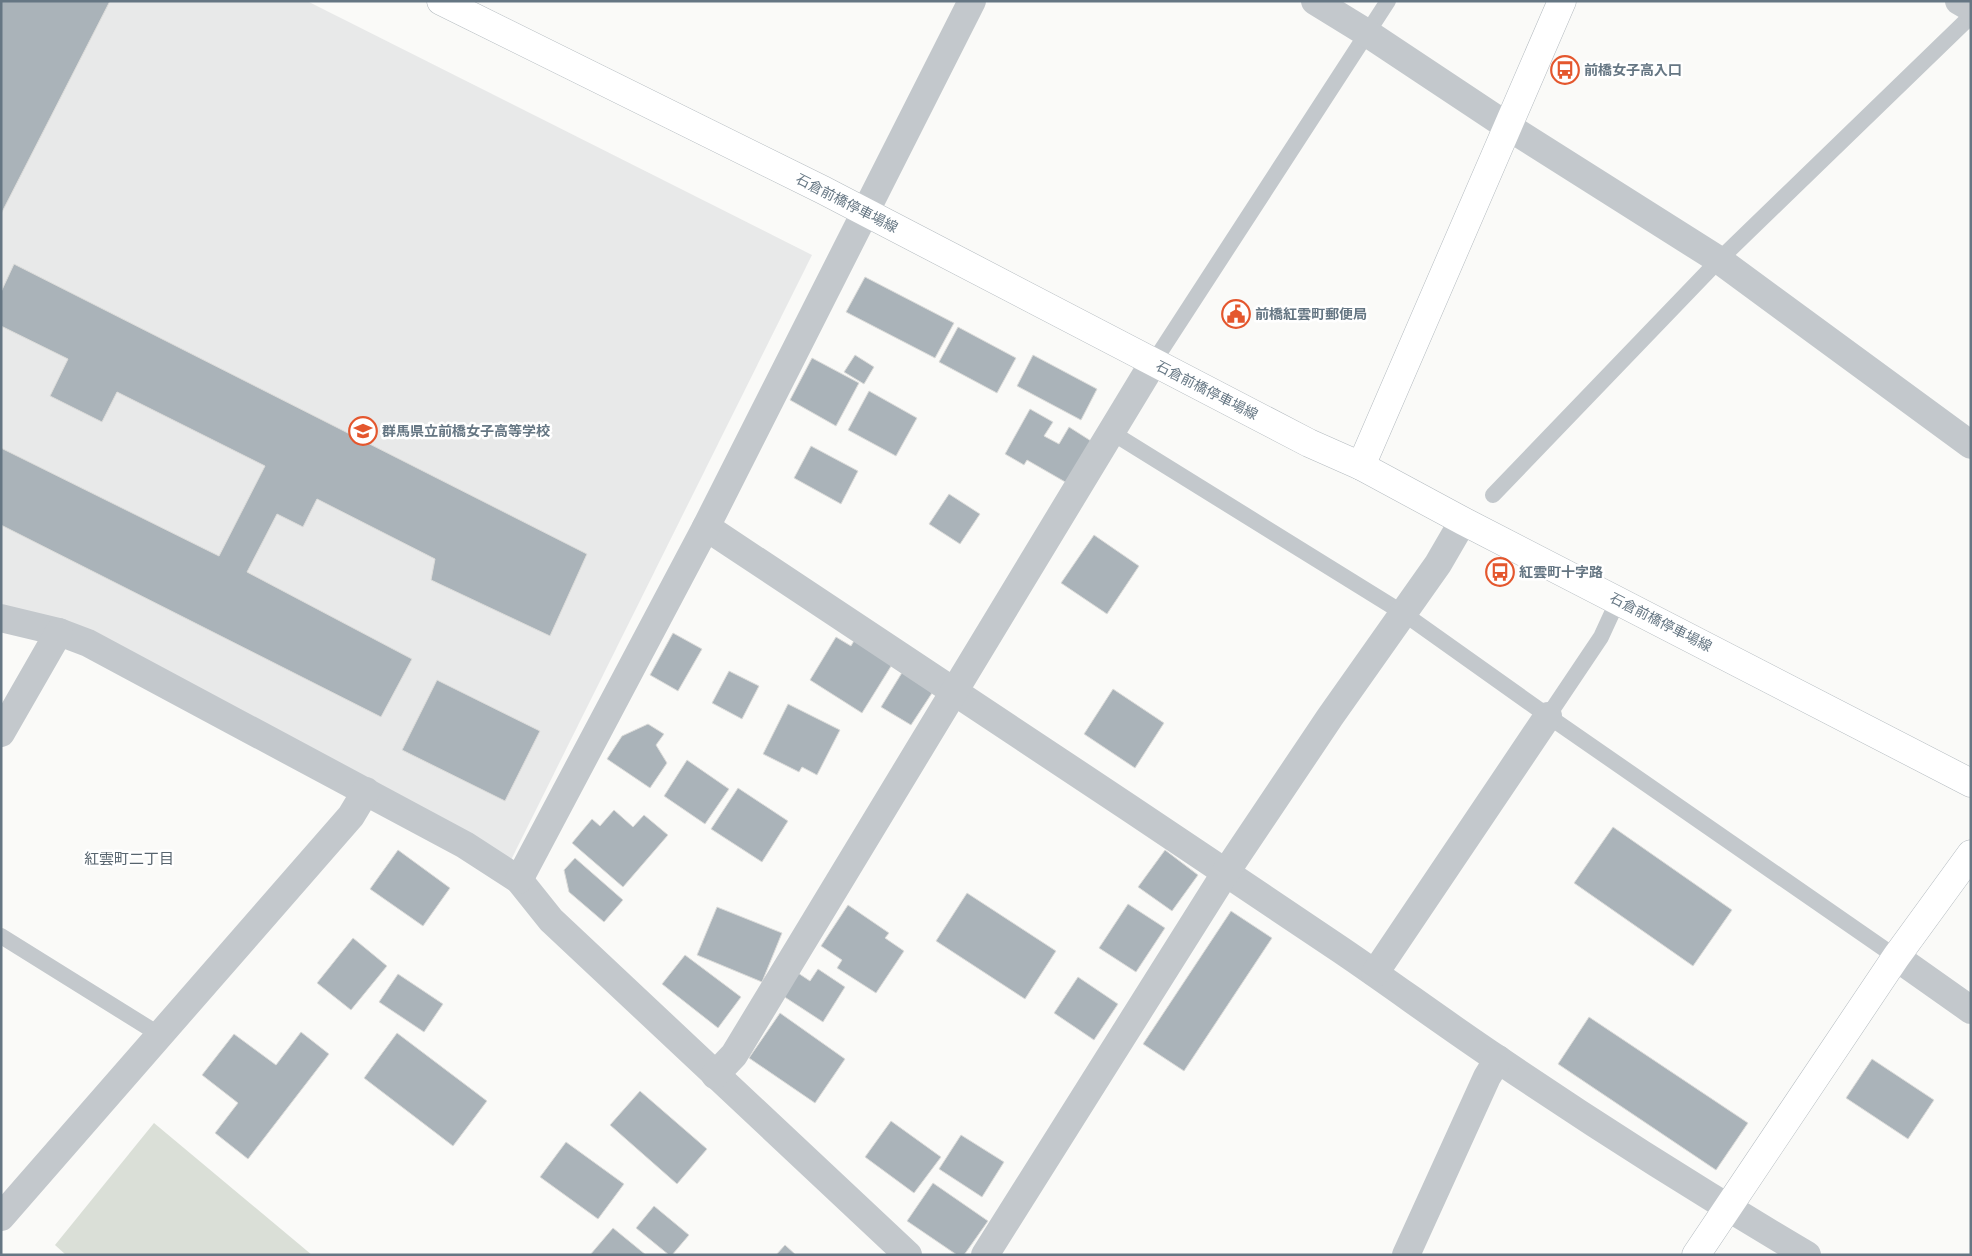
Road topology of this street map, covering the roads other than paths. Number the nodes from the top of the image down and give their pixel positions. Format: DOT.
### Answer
graph roads {
  1 [pos="442,1"];
  2 [pos="972,1"];
  3 [pos="1314,1"];
  4 [pos="1388,1"];
  5 [pos="1562,1"];
  6 [pos="1959,1"];
  7 [pos="1971,8"];
  8 [pos="1971,16"];
  9 [pos="1367,33"];
  10 [pos="1507,126"];
  11 [pos="865,212"];
  12 [pos="1719,260"];
  13 [pos="1153,363"];
  14 [pos="1111,432"];
  15 [pos="1971,445"];
  16 [pos="1362,466"];
  17 [pos="1493,495"];
  18 [pos="1463,521"];
  19 [pos="706,527"];
  20 [pos="1618,600"];
  21 [pos="1403,613"];
  22 [pos="1,618"];
  23 [pos="59,632"];
  24 [pos="954,689"];
  25 [pos="1548,716"];
  26 [pos="1,733"];
  27 [pos="1971,783"];
  28 [pos="366,791"];
  29 [pos="1971,854"];
  30 [pos="1226,872"];
  31 [pos="519,880"];
  32 [pos="1,936"];
  33 [pos="1896,957"];
  34 [pos="1375,973"];
  35 [pos="1971,1010"];
  36 [pos="160,1035"];
  37 [pos="1498,1059"];
  38 [pos="715,1075"];
  39 [pos="1728,1208"];
  40 [pos="1,1217"];
  41 [pos="908,1255"];
  42 [pos="985,1255"];
  43 [pos="1406,1255"];
  44 [pos="1696,1255"];
  45 [pos="1807,1255"];
  1 -- 11 [label="main road, 石倉前橋停車場線"];
  2 -- 11 [label="street"];
  3 -- 9 [label="street"];
  4 -- 9 [label="lane"];
  5 -- 10 [label="main road"];
  6 -- 7 [label="street"];
  8 -- 12 [label="lane"];
  9 -- 10 [label="street"];
  9 -- 13 [label="lane"];
  10 -- 12 [label="street"];
  10 -- 16 [label="main road"];
  11 -- 13 [label="main road, 石倉前橋停車場線"];
  11 -- 19 [label="street"];
  12 -- 15 [label="street"];
  12 -- 17 [label="lane"];
  13 -- 14 [label="street"];
  13 -- 16 [label="main road, 石倉前橋停車場線"];
  14 -- 21 [label="lane"];
  14 -- 24 [label="street"];
  16 -- 18 [label="main road, 石倉前橋停車場線"];
  18 -- 20 [label="main road, 石倉前橋停車場線"];
  18 -- 21 [label="street"];
  19 -- 24 [label="street"];
  19 -- 31 [label="street"];
  20 -- 25 [label="lane"];
  20 -- 27 [label="main road, 石倉前橋停車場線"];
  21 -- 25 [label="lane"];
  21 -- 30 [label="street"];
  22 -- 23 [label="street"];
  23 -- 26 [label="street"];
  23 -- 28 [label="street"];
  24 -- 30 [label="street"];
  24 -- 38 [label="street"];
  25 -- 33 [label="lane"];
  25 -- 34 [label="street"];
  28 -- 31 [label="street"];
  28 -- 36 [label="street"];
  29 -- 33 [label="main road"];
  30 -- 34 [label="street"];
  30 -- 42 [label="street"];
  31 -- 38 [label="street"];
  32 -- 36 [label="lane"];
  33 -- 35 [label="street"];
  33 -- 39 [label="main road"];
  34 -- 37 [label="street"];
  36 -- 40 [label="street"];
  37 -- 39 [label="street"];
  37 -- 43 [label="street"];
  38 -- 41 [label="street"];
  39 -- 44 [label="main road"];
  39 -- 45 [label="street"];
}
